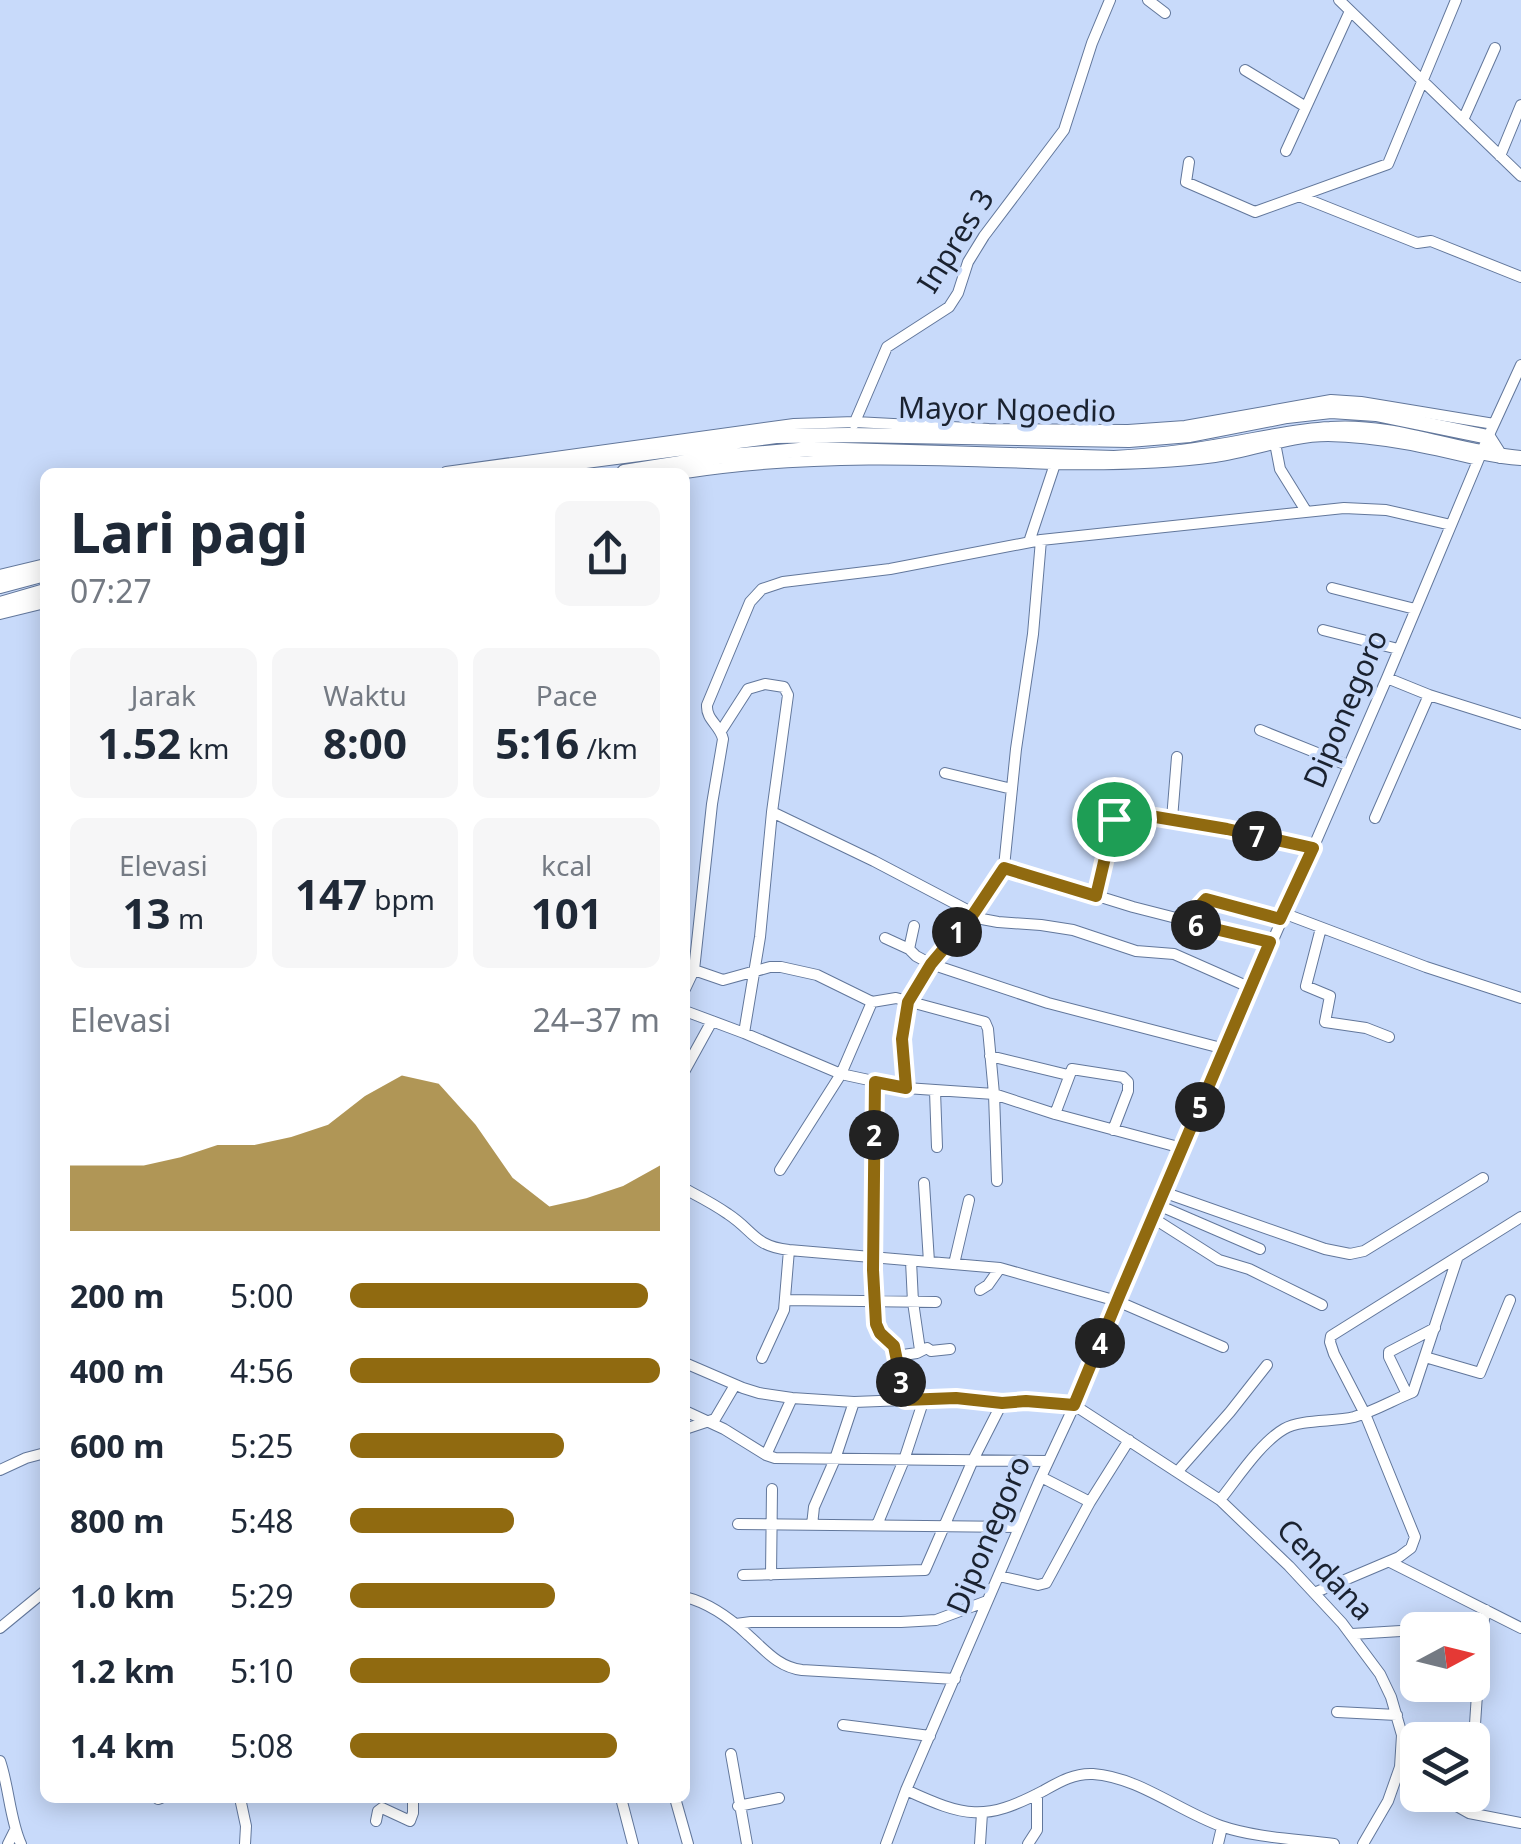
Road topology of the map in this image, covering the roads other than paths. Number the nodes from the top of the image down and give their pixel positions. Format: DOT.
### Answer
graph roads {
  1 [pos="1110,0"];
  2 [pos="1148,0"];
  3 [pos="1340,0"];
  4 [pos="1456,0"];
  5 [pos="1350,12"];
  6 [pos="1165,13"];
  7 [pos="1495,48"];
  8 [pos="1245,70"];
  9 [pos="1422,80"];
  10 [pos="1521,104"];
  11 [pos="1306,107"];
  12 [pos="1462,120"];
  13 [pos="1286,151"];
  14 [pos="1500,156"];
  15 [pos="1189,162"];
  16 [pos="1521,176"];
  17 [pos="1298,196"];
  18 [pos="1521,277"];
  19 [pos="1521,366"];
  20 [pos="1332,411"];
  21 [pos="852,428"];
  22 [pos="1491,430"];
  23 [pos="1324,439"];
  24 [pos="1276,445"];
  25 [pos="1480,456"];
  26 [pos="1500,456"];
  27 [pos="1521,458"];
  28 [pos="475,468"];
  29 [pos="530,468"];
  30 [pos="649,468"];
  31 [pos="690,471"];
  32 [pos="1053,473"];
  33 [pos="1306,511"];
  34 [pos="1451,525"];
  35 [pos="1035,541"];
  36 [pos="40,565"];
  37 [pos="0,575"];
  38 [pos="40,575"];
  39 [pos="0,586"];
  40 [pos="1332,588"];
  41 [pos="40,592"];
  42 [pos="0,604"];
  43 [pos="40,605"];
  44 [pos="1415,609"];
  45 [pos="0,614"];
  46 [pos="1323,630"];
  47 [pos="1398,649"];
  48 [pos="1387,678"];
  49 [pos="1429,694"];
  50 [pos="1521,724"];
  51 [pos="1260,730"];
  52 [pos="721,731"];
  53 [pos="1177,757"];
  54 [pos="1348,765"];
  55 [pos="945,773"];
  56 [pos="1012,789"];
  57 [pos="772,812"];
  58 [pos="1375,818"];
  59 [pos="1172,819"];
  60 [pos="1313,848"];
  61 [pos="1004,868"];
  62 [pos="1096,896"];
  63 [pos="972,915"];
  64 [pos="1282,916"];
  65 [pos="1185,922"];
  66 [pos="914,926"];
  67 [pos="1320,928"];
  68 [pos="885,938"];
  69 [pos="1270,942"];
  70 [pos="909,950"];
  71 [pos="931,964"];
  72 [pos="755,970"];
  73 [pos="691,972"];
  74 [pos="1251,988"];
  75 [pos="1521,998"];
  76 [pos="872,1002"];
  77 [pos="908,1002"];
  78 [pos="690,1013"];
  79 [pos="712,1022"];
  80 [pos="744,1032"];
  81 [pos="1388,1037"];
  82 [pos="1224,1049"];
  83 [pos="990,1056"];
  84 [pos="690,1061"];
  85 [pos="841,1074"];
  86 [pos="1068,1075"];
  87 [pos="875,1082"];
  88 [pos="906,1088"];
  89 [pos="935,1091"];
  90 [pos="994,1094"];
  91 [pos="1056,1114"];
  92 [pos="1113,1130"];
  93 [pos="937,1147"];
  94 [pos="1182,1148"];
  95 [pos="780,1170"];
  96 [pos="1483,1178"];
  97 [pos="997,1181"];
  98 [pos="924,1183"];
  99 [pos="690,1192"];
  100 [pos="1163,1192"];
  101 [pos="969,1200"];
  102 [pos="1158,1205"];
  103 [pos="1521,1217"];
  104 [pos="1152,1218"];
  105 [pos="1260,1249"];
  106 [pos="789,1250"];
  107 [pos="873,1258"];
  108 [pos="1457,1259"];
  109 [pos="910,1260"];
  110 [pos="929,1262"];
  111 [pos="954,1264"];
  112 [pos="1000,1268"];
  113 [pos="980,1290"];
  114 [pos="786,1300"];
  115 [pos="1117,1300"];
  116 [pos="1510,1300"];
  117 [pos="876,1301"];
  118 [pos="913,1302"];
  119 [pos="936,1302"];
  120 [pos="1322,1306"];
  121 [pos="1434,1328"];
  122 [pos="1222,1347"];
  123 [pos="920,1350"];
  124 [pos="950,1350"];
  125 [pos="896,1356"];
  126 [pos="1426,1357"];
  127 [pos="762,1358"];
  128 [pos="1266,1364"];
  129 [pos="690,1365"];
  130 [pos="735,1385"];
  131 [pos="1407,1394"];
  132 [pos="792,1398"];
  133 [pos="924,1399"];
  134 [pos="905,1400"];
  135 [pos="854,1402"];
  136 [pos="1002,1403"];
  137 [pos="1074,1405"];
  138 [pos="690,1413"];
  139 [pos="1365,1414"];
  140 [pos="710,1423"];
  141 [pos="690,1427"];
  142 [pos="1130,1440"];
  143 [pos="40,1454"];
  144 [pos="766,1455"];
  145 [pos="835,1460"];
  146 [pos="904,1460"];
  147 [pos="973,1460"];
  148 [pos="1048,1462"];
  149 [pos="0,1470"];
  150 [pos="1178,1471"];
  151 [pos="1041,1477"];
  152 [pos="772,1489"];
  153 [pos="1220,1500"];
  154 [pos="1090,1502"];
  155 [pos="738,1524"];
  156 [pos="770,1524"];
  157 [pos="812,1525"];
  158 [pos="876,1525"];
  159 [pos="945,1526"];
  160 [pos="1020,1527"];
  161 [pos="1390,1562"];
  162 [pos="771,1574"];
  163 [pos="743,1575"];
  164 [pos="998,1576"];
  165 [pos="1314,1592"];
  166 [pos="40,1595"];
  167 [pos="690,1599"];
  168 [pos="988,1600"];
  169 [pos="1486,1610"];
  170 [pos="736,1624"];
  171 [pos="0,1628"];
  172 [pos="1521,1628"];
  173 [pos="1400,1631"];
  174 [pos="1352,1634"];
  175 [pos="955,1679"];
  176 [pos="1337,1712"];
  177 [pos="1397,1715"];
  178 [pos="843,1726"];
  179 [pos="1400,1728"];
  180 [pos="930,1736"];
  181 [pos="731,1754"];
  182 [pos="0,1761"];
  183 [pos="1400,1767"];
  184 [pos="906,1790"];
  185 [pos="1037,1794"];
  186 [pos="779,1798"];
  187 [pos="241,1803"];
  188 [pos="413,1803"];
  189 [pos="622,1803"];
  190 [pos="676,1803"];
  191 [pos="738,1806"];
  192 [pos="982,1812"];
  193 [pos="1469,1813"];
  194 [pos="376,1821"];
  195 [pos="1521,1823"];
  196 [pos="1222,1827"];
  197 [pos="15,1830"];
  198 [pos="8,1844"];
  199 [pos="21,1844"];
  200 [pos="245,1844"];
  201 [pos="633,1844"];
  202 [pos="688,1844"];
  203 [pos="747,1844"];
  204 [pos="886,1844"];
  205 [pos="980,1844"];
  206 [pos="1028,1844"];
  207 [pos="1218,1844"];
  208 [pos="1334,1844"];
  209 [pos="1363,1844"];
  1 -- 21 [label="street, Inpres 3"];
  2 -- 6 [label="street"];
  3 -- 5 [label="street"];
  4 -- 9 [label="street"];
  5 -- 9 [label="street"];
  5 -- 11 [label="street"];
  7 -- 12 [label="street"];
  8 -- 11 [label="street"];
  9 -- 12 [label="street"];
  9 -- 17 [label="street"];
  10 -- 14 [label="street"];
  11 -- 13 [label="street"];
  12 -- 14 [label="street"];
  14 -- 16 [label="street"];
  15 -- 17 [label="street"];
  17 -- 18 [label="street"];
  19 -- 22 [label="street, Diponegoro"];
  20 -- 21 [label="street, Mayor Ngoedio"];
  20 -- 22 [label="street, Mayor Ngoedio"];
  20 -- 23 [label="street"];
  21 -- 22 [label="street"];
  21 -- 28 [label="street"];
  21 -- 29 [label="street, Mayor Ngoedio"];
  22 -- 25 [label="street, Diponegoro"];
  22 -- 26 [label="street"];
  23 -- 24 [label="street"];
  23 -- 25 [label="street, Mayor Ngoedio"];
  23 -- 30 [label="street, Mayor Ngoedio"];
  24 -- 32 [label="street"];
  24 -- 33 [label="street"];
  25 -- 26 [label="street, Mayor Ngoedio"];
  25 -- 34 [label="street, Diponegoro"];
  26 -- 27 [label="street, Mayor Ngoedio"];
  31 -- 32 [label="street"];
  32 -- 35 [label="street"];
  33 -- 34 [label="street"];
  33 -- 35 [label="street"];
  34 -- 44 [label="street, Diponegoro"];
  35 -- 52 [label="street"];
  35 -- 56 [label="street"];
  36 -- 37 [label="street"];
  38 -- 39 [label="street"];
  40 -- 44 [label="street"];
  41 -- 42 [label="street"];
  43 -- 45 [label="street"];
  44 -- 47 [label="street, Diponegoro"];
  46 -- 47 [label="street"];
  47 -- 48 [label="street, Diponegoro"];
  48 -- 49 [label="street"];
  48 -- 54 [label="street, Diponegoro"];
  49 -- 50 [label="street"];
  49 -- 58 [label="street"];
  51 -- 54 [label="street"];
  52 -- 57 [label="street"];
  52 -- 73 [label="street"];
  53 -- 59 [label="street"];
  54 -- 60 [label="street, Diponegoro"];
  55 -- 56 [label="street"];
  56 -- 61 [label="street"];
  57 -- 63 [label="street"];
  57 -- 72 [label="street"];
  59 -- 60 [label="street"];
  59 -- 62 [label="street"];
  60 -- 64 [label="street, Diponegoro"];
  61 -- 62 [label="street"];
  61 -- 63 [label="street"];
  62 -- 65 [label="street"];
  63 -- 71 [label="street"];
  63 -- 74 [label="street"];
  64 -- 65 [label="street"];
  64 -- 67 [label="street"];
  64 -- 69 [label="street, Diponegoro"];
  65 -- 69 [label="street"];
  66 -- 70 [label="street"];
  67 -- 75 [label="street"];
  67 -- 81 [label="street"];
  68 -- 70 [label="street"];
  69 -- 74 [label="street, Diponegoro"];
  70 -- 71 [label="street"];
  71 -- 77 [label="street"];
  71 -- 82 [label="street"];
  72 -- 73 [label="street"];
  72 -- 76 [label="street"];
  72 -- 80 [label="street"];
  74 -- 82 [label="street, Diponegoro"];
  76 -- 77 [label="street"];
  76 -- 85 [label="street"];
  77 -- 83 [label="street"];
  77 -- 88 [label="street"];
  78 -- 79 [label="street"];
  79 -- 80 [label="street"];
  79 -- 84 [label="street"];
  80 -- 85 [label="street"];
  82 -- 94 [label="street, Diponegoro"];
  83 -- 86 [label="street"];
  83 -- 90 [label="street"];
  85 -- 87 [label="street"];
  85 -- 95 [label="street"];
  86 -- 91 [label="street"];
  86 -- 92 [label="street"];
  87 -- 88 [label="street"];
  87 -- 107 [label="street"];
  88 -- 89 [label="street"];
  89 -- 90 [label="street"];
  89 -- 93 [label="street"];
  90 -- 91 [label="street"];
  90 -- 97 [label="street"];
  91 -- 92 [label="street"];
  92 -- 94 [label="street"];
  94 -- 100 [label="street, Diponegoro"];
  96 -- 100 [label="street"];
  98 -- 110 [label="street"];
  99 -- 106 [label="street"];
  100 -- 102 [label="street, Diponegoro"];
  101 -- 111 [label="street"];
  102 -- 104 [label="street, Diponegoro"];
  102 -- 105 [label="street"];
  103 -- 108 [label="street"];
  104 -- 115 [label="street, Diponegoro"];
  104 -- 120 [label="street"];
  106 -- 107 [label="street"];
  106 -- 114 [label="street"];
  107 -- 109 [label="street"];
  107 -- 117 [label="street"];
  108 -- 121 [label="street"];
  108 -- 139 [label="street"];
  109 -- 110 [label="street"];
  109 -- 118 [label="street"];
  110 -- 111 [label="street"];
  111 -- 112 [label="street"];
  112 -- 113 [label="street"];
  112 -- 115 [label="street"];
  114 -- 117 [label="street"];
  114 -- 127 [label="street"];
  115 -- 122 [label="street"];
  115 -- 137 [label="street, Diponegoro"];
  116 -- 126 [label="street"];
  117 -- 118 [label="street"];
  117 -- 125 [label="street"];
  118 -- 119 [label="street"];
  118 -- 123 [label="street"];
  121 -- 126 [label="street"];
  121 -- 131 [label="street"];
  123 -- 124 [label="street"];
  123 -- 125 [label="street"];
  125 -- 134 [label="street"];
  126 -- 131 [label="street"];
  128 -- 150 [label="street"];
  129 -- 130 [label="street"];
  130 -- 132 [label="street"];
  130 -- 140 [label="street"];
  131 -- 139 [label="street"];
  132 -- 135 [label="street"];
  132 -- 144 [label="street"];
  133 -- 134 [label="street"];
  133 -- 136 [label="street"];
  133 -- 146 [label="street"];
  134 -- 135 [label="street"];
  135 -- 145 [label="street"];
  136 -- 137 [label="street"];
  136 -- 147 [label="street"];
  137 -- 142 [label="street, Cendana"];
  137 -- 148 [label="street, Diponegoro"];
  138 -- 140 [label="street"];
  139 -- 153 [label="street"];
  139 -- 161 [label="street"];
  140 -- 141 [label="street"];
  140 -- 144 [label="street"];
  142 -- 150 [label="street, Cendana"];
  142 -- 154 [label="street"];
  143 -- 149 [label="street"];
  144 -- 145 [label="street"];
  145 -- 146 [label="street"];
  145 -- 157 [label="street"];
  146 -- 147 [label="street"];
  146 -- 158 [label="street"];
  147 -- 148 [label="street"];
  147 -- 159 [label="street"];
  148 -- 151 [label="street, Diponegoro"];
  150 -- 153 [label="street, Cendana"];
  151 -- 154 [label="street"];
  151 -- 160 [label="street, Diponegoro"];
  152 -- 156 [label="street"];
  153 -- 165 [label="street, Cendana"];
  154 -- 164 [label="street"];
  155 -- 156 [label="street"];
  156 -- 157 [label="street"];
  156 -- 162 [label="street"];
  157 -- 158 [label="street"];
  158 -- 159 [label="street"];
  159 -- 160 [label="street"];
  159 -- 162 [label="street"];
  160 -- 164 [label="street, Diponegoro"];
  161 -- 165 [label="street"];
  161 -- 169 [label="street"];
  162 -- 163 [label="street"];
  164 -- 168 [label="street, Diponegoro"];
  165 -- 174 [label="street, Cendana"];
  166 -- 171 [label="street"];
  167 -- 170 [label="street"];
  168 -- 170 [label="street"];
  168 -- 175 [label="street, Diponegoro"];
  169 -- 172 [label="street"];
  170 -- 175 [label="street"];
  173 -- 174 [label="street"];
  174 -- 177 [label="street, Cendana"];
  175 -- 180 [label="street, Diponegoro"];
  176 -- 177 [label="street"];
  177 -- 179 [label="street, Cendana"];
  178 -- 180 [label="street"];
  180 -- 184 [label="street, Diponegoro"];
  181 -- 191 [label="street"];
  182 -- 197 [label="street"];
  183 -- 209 [label="street, Cendana"];
  184 -- 192 [label="street"];
  184 -- 204 [label="street, Diponegoro"];
  185 -- 192 [label="street"];
  185 -- 196 [label="street"];
  185 -- 206 [label="street"];
  186 -- 191 [label="street"];
  187 -- 200 [label="street"];
  188 -- 194 [label="street"];
  189 -- 201 [label="street"];
  190 -- 202 [label="street"];
  191 -- 203 [label="street"];
  192 -- 205 [label="street"];
  193 -- 195 [label="street"];
  196 -- 207 [label="street"];
  196 -- 208 [label="street"];
  197 -- 198 [label="street"];
  197 -- 199 [label="street"];
}
